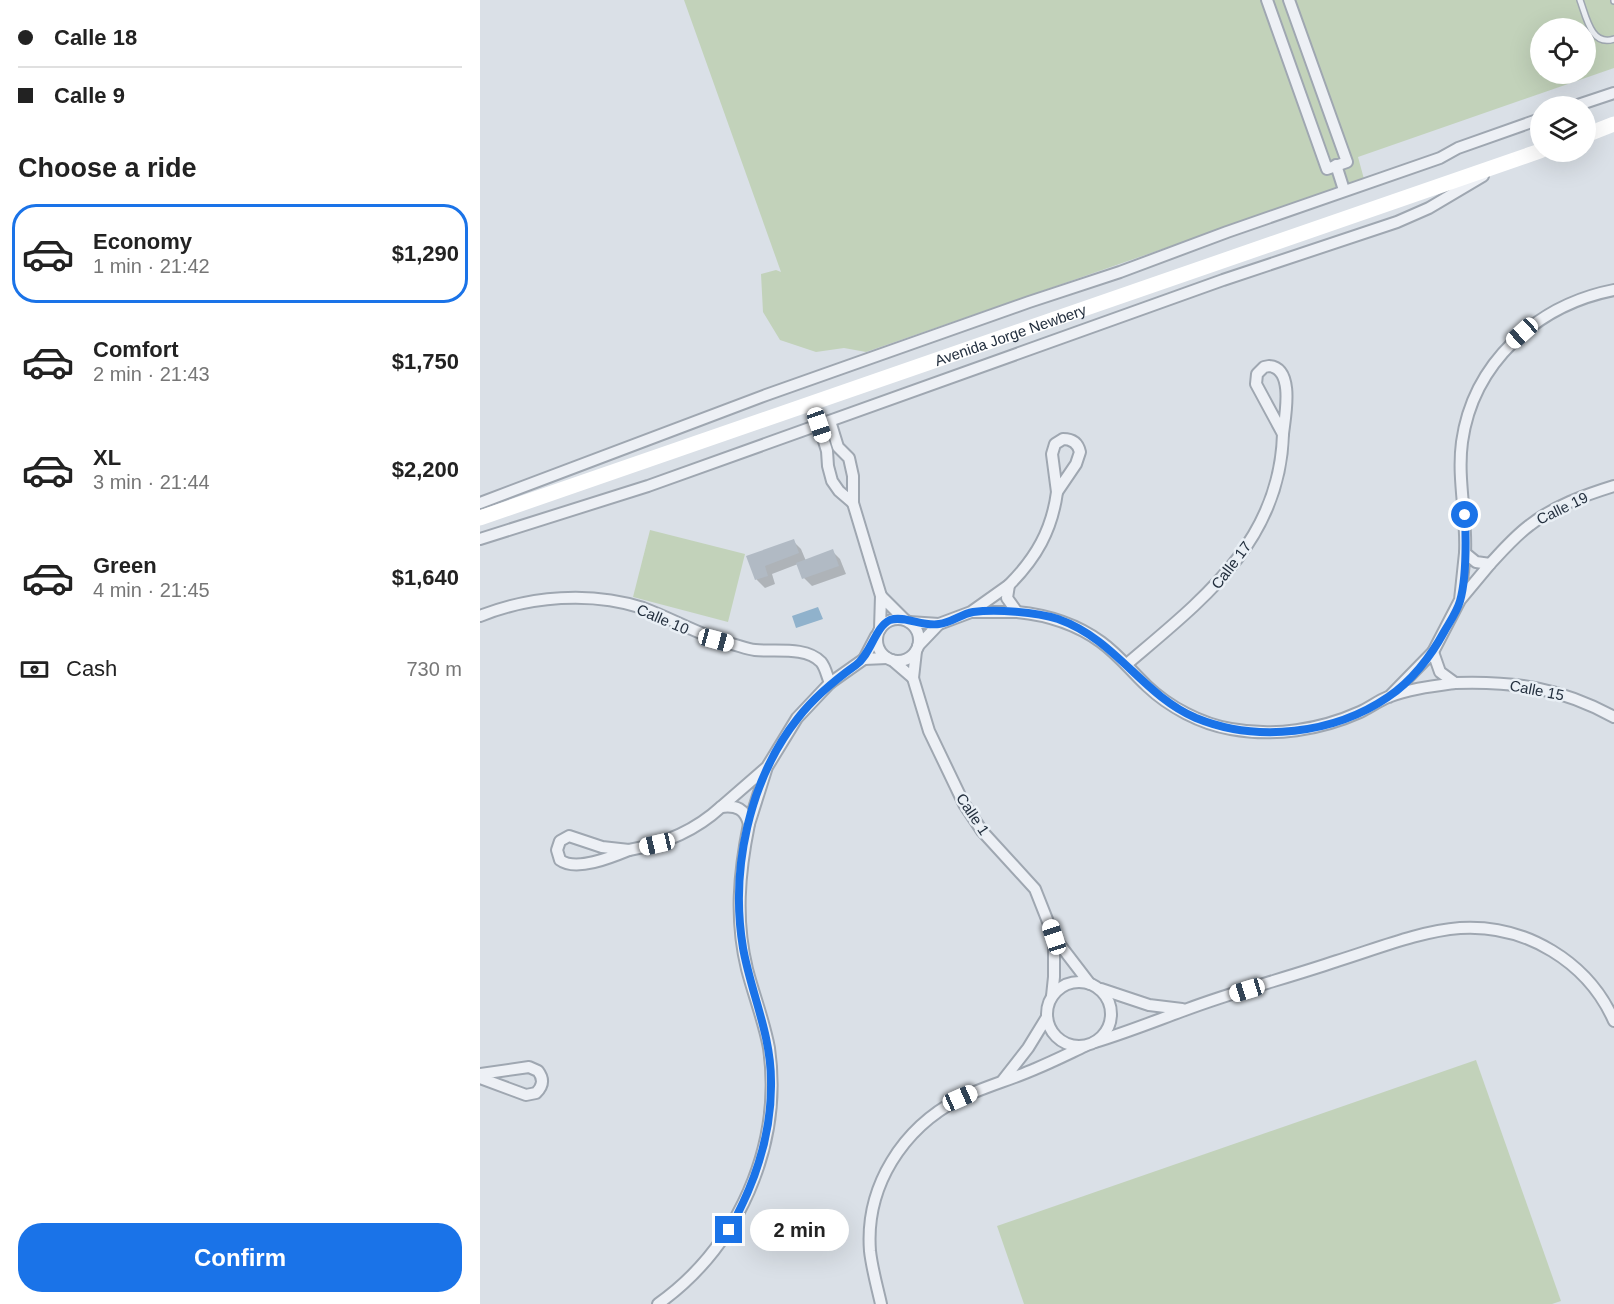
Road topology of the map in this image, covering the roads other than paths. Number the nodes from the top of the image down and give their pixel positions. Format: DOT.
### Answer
graph roads {
  1 [pos="1267,0"];
  2 [pos="1289,0"];
  3 [pos="1580,0"];
  4 [pos="1614,39"];
  5 [pos="1614,93"];
  6 [pos="1596,99"];
  7 [pos="1530,123"];
  8 [pos="1614,124"];
  9 [pos="1600,131"];
  10 [pos="1530,155"];
  11 [pos="1336,165"];
  12 [pos="1501,165"];
  13 [pos="1344,190"];
  14 [pos="1614,290"];
  15 [pos="830,421"];
  16 [pos="819,425"];
  17 [pos="1283,434"];
  18 [pos="833,449"];
  19 [pos="1614,486"];
  20 [pos="1057,492"];
  21 [pos="480,503"];
  22 [pos="853,504"];
  23 [pos="480,518"];
  24 [pos="480,539"];
  25 [pos="1466,553"];
  26 [pos="1490,564"];
  27 [pos="1009,585"];
  28 [pos="881,596"];
  29 [pos="1460,600"];
  30 [pos="971,612"];
  31 [pos="1017,612"];
  32 [pos="480,616"];
  33 [pos="907,621"];
  34 [pos="939,624"];
  35 [pos="879,631"];
  36 [pos="917,648"];
  37 [pos="1433,652"];
  38 [pos="864,659"];
  39 [pos="890,659"];
  40 [pos="1127,664"];
  41 [pos="913,678"];
  42 [pos="830,684"];
  43 [pos="1455,684"];
  44 [pos="1389,697"];
  45 [pos="1614,717"];
  46 [pos="767,767"];
  47 [pos="721,807"];
  48 [pos="750,824"];
  49 [pos="629,850"];
  50 [pos="1054,937"];
  51 [pos="1094,986"];
  52 [pos="1052,996"];
  53 [pos="1185,1010"];
  54 [pos="1047,1017"];
  55 [pos="1614,1021"];
  56 [pos="1090,1044"];
  57 [pos="480,1076"];
  58 [pos="1001,1083"];
  59 [pos="658,1304"];
  60 [pos="881,1304"];
  1 -- 11 [label="street"];
  2 -- 11 [label="street"];
  3 -- 4 [label="lane"];
  5 -- 6 [label="street"];
  7 -- 13 [label="street"];
  8 -- 9 [label="main road"];
  10 -- 12 [label="main road, Avenida Jorge Newbery"];
  11 -- 13 [label="street"];
  12 -- 15 [label="street"];
  12 -- 23 [label="main road, Avenida Jorge Newbery"];
  13 -- 21 [label="street"];
  14 -- 25 [label="street"];
  15 -- 16 [label="street"];
  15 -- 18 [label="street"];
  16 -- 18 [label="street"];
  16 -- 24 [label="street"];
  17 -- 17 [label="street, Calle 17"];
  17 -- 40 [label="street, Calle 17"];
  18 -- 22 [label="street"];
  18 -- 22 [label="street"];
  19 -- 26 [label="street, Calle 19"];
  20 -- 27 [label="street"];
  22 -- 28 [label="street"];
  25 -- 26 [label="street"];
  25 -- 29 [label="street"];
  26 -- 29 [label="street, Calle 19"];
  27 -- 30 [label="street"];
  27 -- 31 [label="street"];
  28 -- 33 [label="street"];
  28 -- 35 [label="street"];
  29 -- 37 [label="street"];
  30 -- 31 [label="street"];
  30 -- 34 [label="street"];
  31 -- 40 [label="street"];
  32 -- 42 [label="street, Calle 10"];
  33 -- 34 [label="street"];
  33 -- 35 [label="street"];
  33 -- 36 [label="street"];
  34 -- 36 [label="street"];
  35 -- 38 [label="street"];
  35 -- 39 [label="street"];
  36 -- 39 [label="street"];
  36 -- 41 [label="street"];
  37 -- 43 [label="street"];
  37 -- 44 [label="street"];
  38 -- 39 [label="street"];
  38 -- 42 [label="street"];
  39 -- 41 [label="street"];
  40 -- 44 [label="street"];
  41 -- 50 [label="street, Calle 1"];
  42 -- 46 [label="street"];
  43 -- 44 [label="street, Calle 15"];
  43 -- 45 [label="street, Calle 15"];
  46 -- 47 [label="street"];
  46 -- 48 [label="street"];
  47 -- 48 [label="street"];
  47 -- 49 [label="street"];
  48 -- 59 [label="street"];
  49 -- 49 [label="street"];
  50 -- 51 [label="street"];
  50 -- 52 [label="street"];
  51 -- 52 [label="street"];
  51 -- 53 [label="street"];
  51 -- 56 [label="street"];
  52 -- 54 [label="street"];
  53 -- 55 [label="street"];
  53 -- 56 [label="street"];
  54 -- 56 [label="street"];
  54 -- 58 [label="street"];
  56 -- 58 [label="street"];
  57 -- 57 [label="street"];
  58 -- 60 [label="street"];
}
